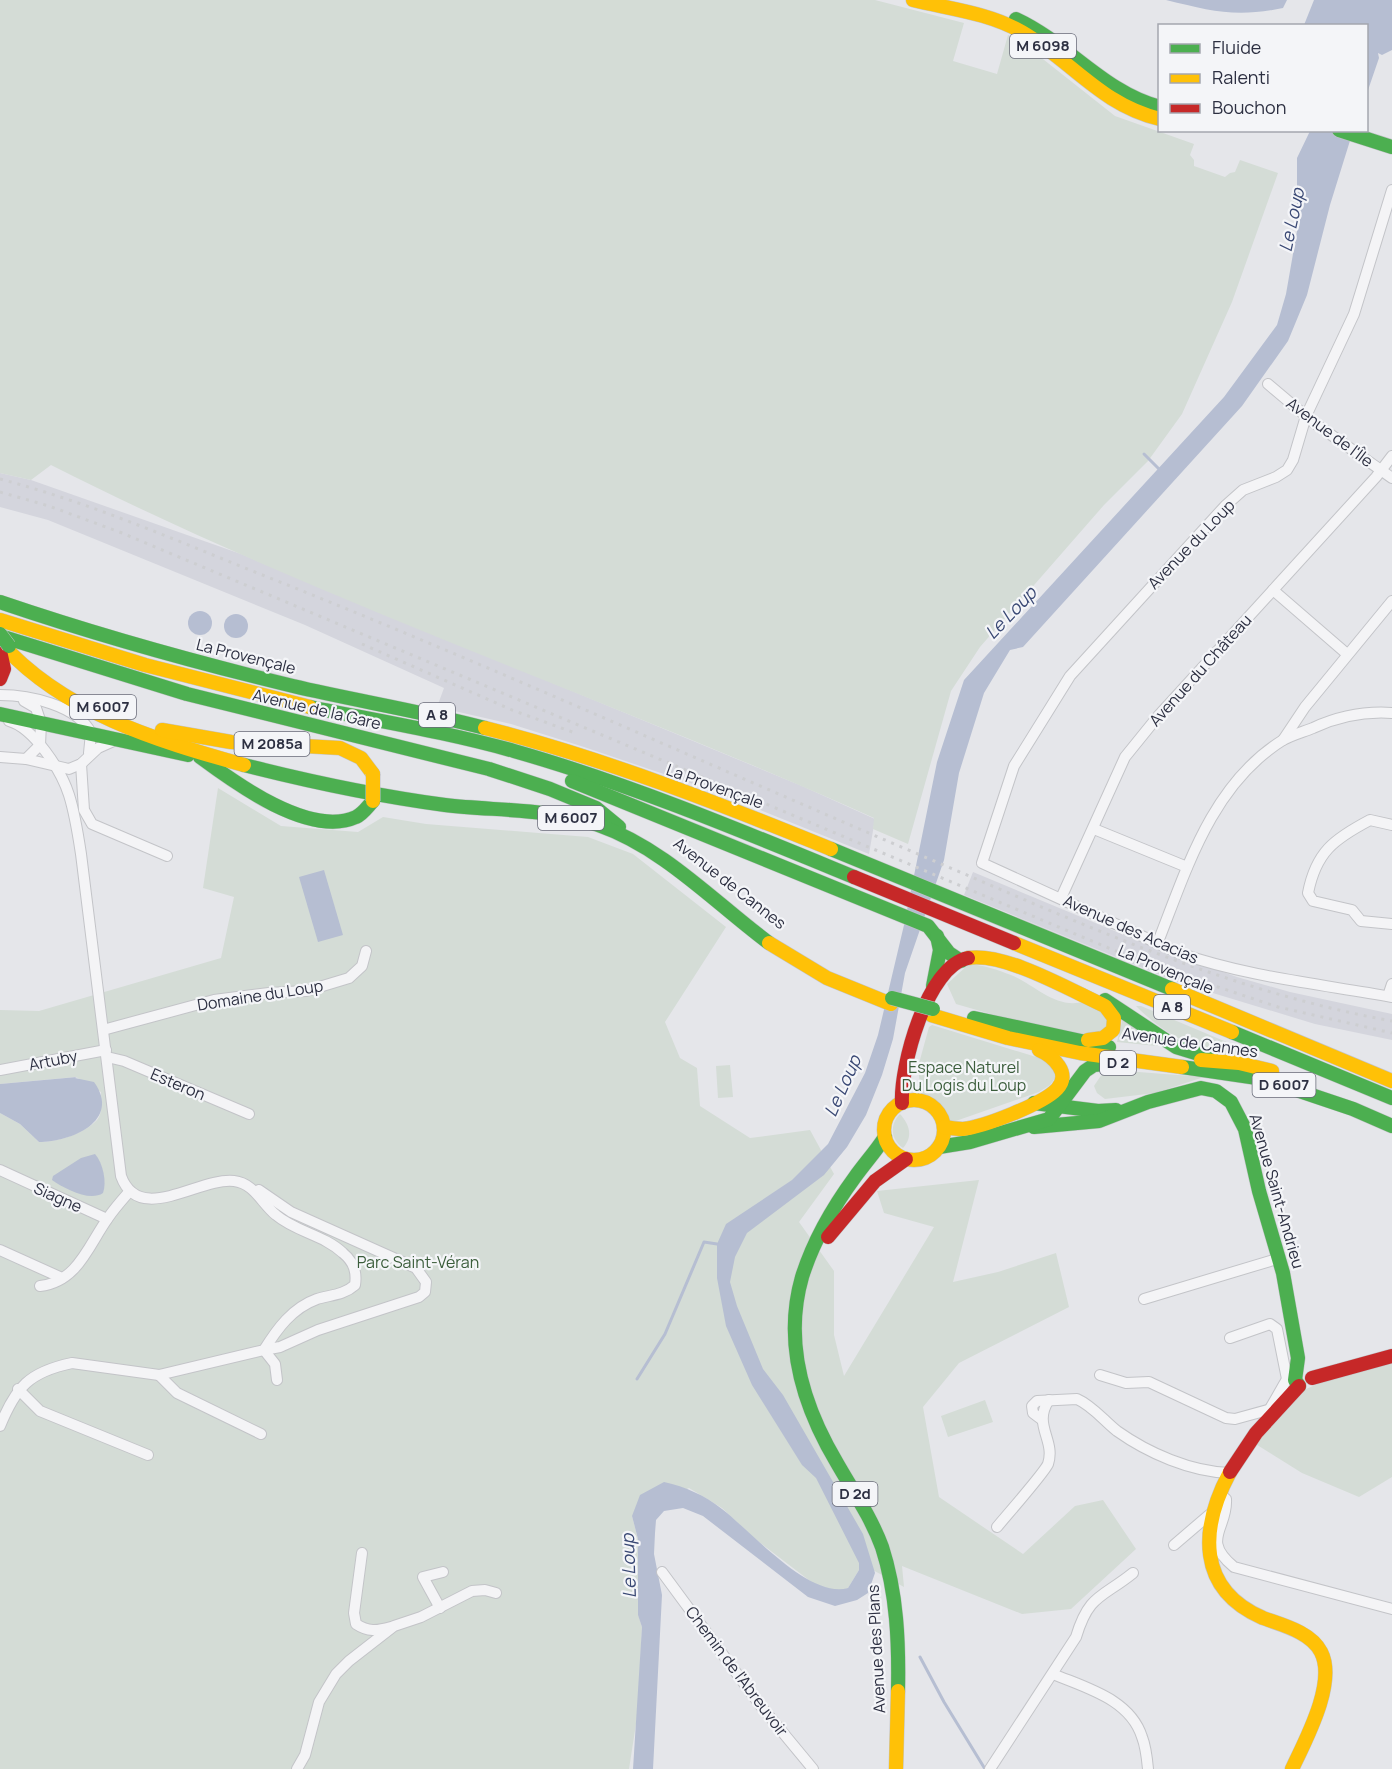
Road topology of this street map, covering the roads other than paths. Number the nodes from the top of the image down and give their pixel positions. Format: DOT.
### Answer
graph roads {
  1 [pos="913,0"];
  2 [pos="952,0"];
  3 [pos="1158,106"];
  4 [pos="1158,119"];
  5 [pos="1370,131"];
  6 [pos="1392,136"];
  7 [pos="1392,147"];
  8 [pos="1392,190"];
  9 [pos="1268,384"];
  10 [pos="1306,416"];
  11 [pos="1392,456"];
  12 [pos="1382,470"];
  13 [pos="1392,478"];
  14 [pos="1273,590"];
  15 [pos="1392,601"];
  16 [pos="0,602"];
  17 [pos="0,620"];
  18 [pos="2,642"];
  19 [pos="1347,654"];
  20 [pos="0,678"];
  21 [pos="0,695"];
  22 [pos="0,700"];
  23 [pos="1392,713"];
  24 [pos="0,716"];
  25 [pos="41,723"];
  26 [pos="417,728"];
  27 [pos="162,730"];
  28 [pos="91,733"];
  29 [pos="118,739"];
  30 [pos="1283,740"];
  31 [pos="40,745"];
  32 [pos="89,753"];
  33 [pos="200,757"];
  34 [pos="0,758"];
  35 [pos="26,759"];
  36 [pos="81,764"];
  37 [pos="243,764"];
  38 [pos="54,766"];
  39 [pos="69,769"];
  40 [pos="68,793"];
  41 [pos="1392,825"];
  42 [pos="619,827"];
  43 [pos="1094,829"];
  44 [pos="167,856"];
  45 [pos="982,863"];
  46 [pos="1187,867"];
  47 [pos="1061,898"];
  48 [pos="1392,924"];
  49 [pos="936,934"];
  50 [pos="1158,942"];
  51 [pos="366,951"];
  52 [pos="961,961"];
  53 [pos="1392,984"];
  54 [pos="933,986"];
  55 [pos="1064,986"];
  56 [pos="852,987"];
  57 [pos="1390,997"];
  58 [pos="891,1001"];
  59 [pos="932,1012"];
  60 [pos="103,1029"];
  61 [pos="1008,1038"];
  62 [pos="1076,1040"];
  63 [pos="106,1054"];
  64 [pos="1223,1061"];
  65 [pos="909,1062"];
  66 [pos="1170,1065"];
  67 [pos="0,1070"];
  68 [pos="1392,1081"];
  69 [pos="1075,1084"];
  70 [pos="1061,1085"];
  71 [pos="1392,1098"];
  72 [pos="921,1100"];
  73 [pos="902,1102"];
  74 [pos="1034,1103"];
  75 [pos="1061,1106"];
  76 [pos="1127,1109"];
  77 [pos="1085,1110"];
  78 [pos="249,1114"];
  79 [pos="1392,1117"];
  80 [pos="1076,1125"];
  81 [pos="1392,1126"];
  82 [pos="944,1127"];
  83 [pos="1029,1127"];
  84 [pos="885,1137"];
  85 [pos="939,1147"];
  86 [pos="906,1159"];
  87 [pos="5,1173"];
  88 [pos="0,1182"];
  89 [pos="247,1186"];
  90 [pos="129,1192"];
  91 [pos="107,1219"];
  92 [pos="0,1250"];
  93 [pos="1280,1258"];
  94 [pos="808,1263"];
  95 [pos="62,1278"];
  96 [pos="40,1286"];
  97 [pos="1144,1299"];
  98 [pos="1230,1338"];
  99 [pos="264,1350"];
  100 [pos="1392,1356"];
  101 [pos="159,1375"];
  102 [pos="1100,1375"];
  103 [pos="1304,1377"];
  104 [pos="277,1380"];
  105 [pos="18,1389"];
  106 [pos="1272,1409"];
  107 [pos="0,1426"];
  108 [pos="261,1434"];
  109 [pos="148,1455"];
  110 [pos="1230,1473"];
  111 [pos="1220,1494"];
  112 [pos="1209,1515"];
  113 [pos="997,1527"];
  114 [pos="1174,1545"];
  115 [pos="362,1553"];
  116 [pos="443,1572"];
  117 [pos="662,1572"];
  118 [pos="1133,1572"];
  119 [pos="496,1593"];
  120 [pos="440,1608"];
  121 [pos="1392,1609"];
  122 [pos="394,1626"];
  123 [pos="1053,1674"];
  124 [pos="896,1735"];
  125 [pos="297,1769"];
  126 [pos="813,1769"];
  127 [pos="892,1769"];
  128 [pos="896,1769"];
  129 [pos="990,1769"];
  130 [pos="1148,1769"];
  131 [pos="1292,1769"];
  1 -- 4 [label="main road, M 6098"];
  2 -- 3 [label="main road, M 6098"];
  5 -- 6 [label="main road"];
  5 -- 7 [label="main road"];
  8 -- 10 [label="street, Avenue du Loup"];
  9 -- 10 [label="street, Avenue de l'Île"];
  10 -- 12 [label="street, Avenue de l'Île"];
  10 -- 45 [label="street, Avenue du Loup"];
  11 -- 12 [label="street, Avenue du Château"];
  12 -- 13 [label="street, Avenue de l'Île"];
  12 -- 14 [label="street, Avenue du Château"];
  14 -- 19 [label="street"];
  14 -- 43 [label="street, Avenue du Château"];
  15 -- 19 [label="street"];
  16 -- 68 [label="main road, La Provençale / A 8"];
  17 -- 26 [label="main road, La Provençale / A 8"];
  18 -- 20 [label="main road"];
  18 -- 27 [label="main road, Avenue de Cannes / M 6007"];
  18 -- 37 [label="main road, Avenue de Cannes / M 6007"];
  18 -- 42 [label="main road, Avenue de la Gare"];
  19 -- 30 [label="street"];
  21 -- 28 [label="street"];
  22 -- 25 [label="street"];
  23 -- 30 [label="street"];
  24 -- 25 [label="main road, M 2085a"];
  24 -- 31 [label="street"];
  25 -- 28 [label="main road, M 2085a"];
  25 -- 31 [label="street"];
  26 -- 49 [label="main road"];
  26 -- 71 [label="main road, La Provençale / A 8"];
  27 -- 33 [label="main road, M 2085a, bridge"];
  27 -- 42 [label="main road, Avenue de Cannes / M 6007"];
  28 -- 29 [label="main road, M 2085a"];
  28 -- 32 [label="street"];
  29 -- 32 [label="street"];
  29 -- 33 [label="main road, M 2085a"];
  30 -- 46 [label="street"];
  31 -- 35 [label="street"];
  31 -- 38 [label="street"];
  32 -- 36 [label="street"];
  33 -- 37 [label="main road"];
  34 -- 35 [label="street"];
  35 -- 38 [label="street"];
  36 -- 39 [label="street"];
  36 -- 44 [label="street"];
  37 -- 56 [label="main road, Avenue de Cannes / M 6007"];
  38 -- 39 [label="street"];
  38 -- 40 [label="street"];
  39 -- 40 [label="street"];
  40 -- 60 [label="street"];
  41 -- 48 [label="street"];
  42 -- 56 [label="main road, Avenue de Cannes / M 6007"];
  43 -- 46 [label="street"];
  43 -- 47 [label="street, Avenue du Château"];
  45 -- 47 [label="street, Avenue des Acacias"];
  46 -- 50 [label="street"];
  47 -- 50 [label="street, Avenue des Acacias"];
  49 -- 52 [label="main road"];
  49 -- 54 [label="main road"];
  50 -- 57 [label="street, Avenue des Acacias"];
  51 -- 60 [label="street, Domaine du Loup"];
  52 -- 54 [label="main road"];
  52 -- 55 [label="main road"];
  53 -- 57 [label="street"];
  54 -- 65 [label="main road"];
  55 -- 62 [label="main road"];
  55 -- 64 [label="main road"];
  56 -- 58 [label="main road, Avenue de Cannes / M 6007"];
  58 -- 59 [label="main road, Avenue de Cannes / D 6007, bridge"];
  59 -- 61 [label="main road, Avenue de Cannes / D 6007"];
  59 -- 62 [label="main road, Avenue de Cannes / D 6007"];
  60 -- 63 [label="street"];
  61 -- 66 [label="main road, Avenue de Cannes / D 6007"];
  61 -- 70 [label="main road"];
  62 -- 64 [label="main road, Avenue de Cannes / D 6007"];
  63 -- 67 [label="street, Artuby"];
  63 -- 78 [label="street, Esteron"];
  63 -- 90 [label="street"];
  64 -- 79 [label="main road, Avenue de Cannes / D 6007"];
  65 -- 72 [label="main road"];
  65 -- 73 [label="main road"];
  66 -- 69 [label="main road, D 2"];
  66 -- 81 [label="main road, D 6007"];
  69 -- 75 [label="main road, D 2"];
  69 -- 77 [label="main road"];
  70 -- 74 [label="main road, D 2"];
  70 -- 75 [label="main road"];
  72 -- 73 [label="main road"];
  72 -- 82 [label="main road"];
  73 -- 84 [label="main road"];
  74 -- 75 [label="main road, D 2"];
  74 -- 82 [label="main road, D 2"];
  75 -- 77 [label="main road, D 2"];
  75 -- 80 [label="main road"];
  75 -- 83 [label="main road, D 2"];
  76 -- 77 [label="main road, D 2"];
  76 -- 80 [label="main road, Avenue Saint-Andrieu / D 2"];
  76 -- 93 [label="main road, Avenue Saint-Andrieu / D 2"];
  77 -- 80 [label="main road"];
  80 -- 83 [label="main road, Avenue Saint-Andrieu / D 2"];
  82 -- 85 [label="main road"];
  83 -- 85 [label="main road, D 2"];
  84 -- 86 [label="main road"];
  84 -- 94 [label="main road, Avenue des Plans / D 2d"];
  85 -- 86 [label="main road"];
  86 -- 94 [label="main road, Avenue des Plans / D 2d"];
  87 -- 88 [label="street, Siagne"];
  87 -- 91 [label="street, Siagne"];
  89 -- 90 [label="street"];
  89 -- 99 [label="street"];
  89 -- 99 [label="street"];
  90 -- 91 [label="street"];
  91 -- 95 [label="street"];
  92 -- 95 [label="street"];
  93 -- 97 [label="street"];
  93 -- 103 [label="main road, Avenue Saint-Andrieu / D 2"];
  94 -- 124 [label="main road, Avenue des Plans / D 2d"];
  95 -- 96 [label="street"];
  98 -- 106 [label="street"];
  99 -- 101 [label="street"];
  99 -- 104 [label="street"];
  100 -- 103 [label="main road"];
  101 -- 105 [label="street"];
  101 -- 108 [label="street"];
  102 -- 106 [label="street"];
  103 -- 106 [label="main road"];
  105 -- 107 [label="street"];
  105 -- 109 [label="street"];
  106 -- 110 [label="main road"];
  110 -- 111 [label="main road"];
  110 -- 113 [label="street"];
  111 -- 112 [label="main road"];
  111 -- 121 [label="street"];
  112 -- 114 [label="street"];
  112 -- 131 [label="main road"];
  115 -- 122 [label="street"];
  116 -- 120 [label="street"];
  117 -- 126 [label="street, Chemin de l'Abreuvoir"];
  118 -- 123 [label="street"];
  119 -- 120 [label="street"];
  120 -- 122 [label="street"];
  122 -- 125 [label="street"];
  123 -- 129 [label="street"];
  123 -- 130 [label="street"];
  124 -- 127 [label="main road, Avenue des Plans / D 2d"];
  124 -- 128 [label="main road, Avenue des Plans / D 2d"];
}
